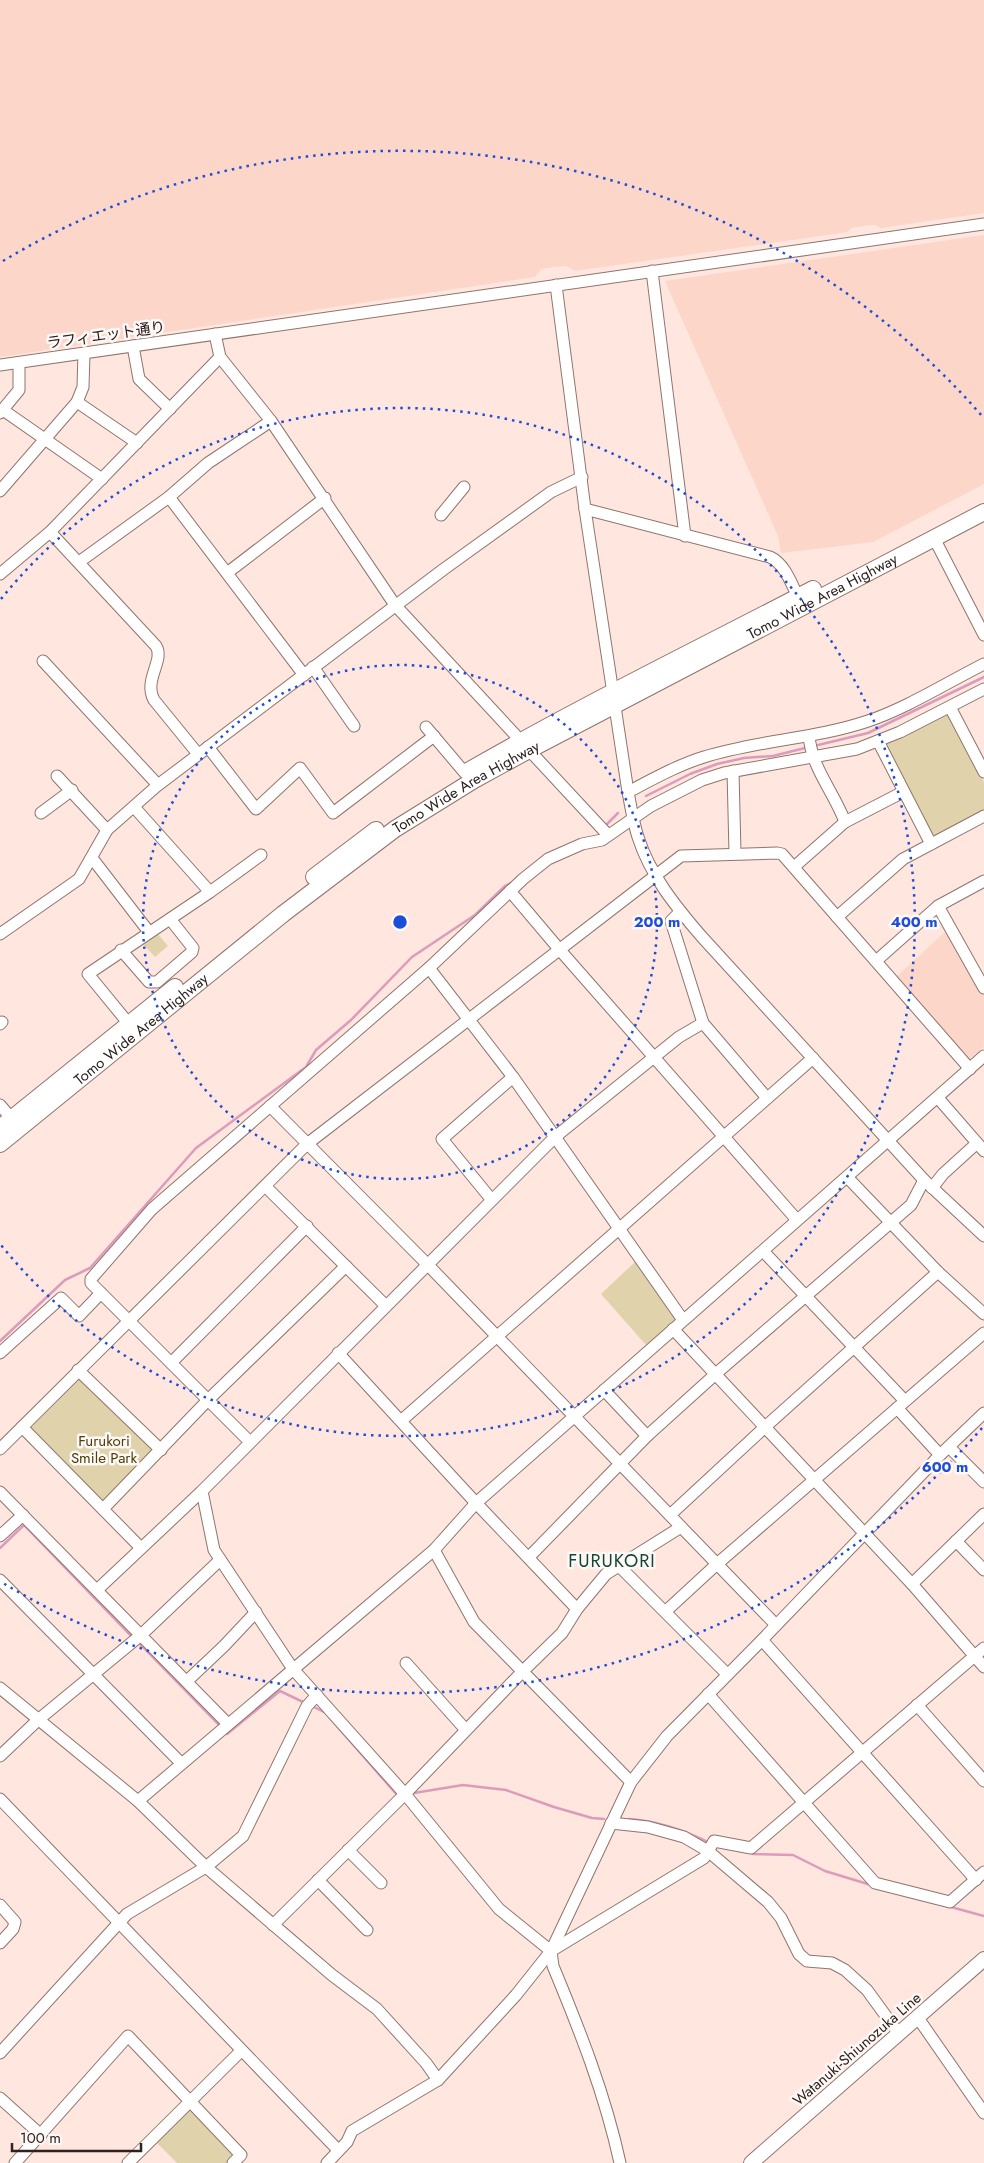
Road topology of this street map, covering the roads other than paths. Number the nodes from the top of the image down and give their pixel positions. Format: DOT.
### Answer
graph roads {
  1 [pos="984,224"];
  2 [pos="652,271"];
  3 [pos="556,285"];
  4 [pos="216,334"];
  5 [pos="133,346"];
  6 [pos="84,353"];
  7 [pos="220,357"];
  8 [pos="19,363"];
  9 [pos="0,365"];
  10 [pos="77,402"];
  11 [pos="170,408"];
  12 [pos="1,411"];
  13 [pos="270,421"];
  14 [pos="44,440"];
  15 [pos="137,443"];
  16 [pos="582,477"];
  17 [pos="102,479"];
  18 [pos="464,487"];
  19 [pos="0,492"];
  20 [pos="169,497"];
  21 [pos="325,498"];
  22 [pos="984,500"];
  23 [pos="585,508"];
  24 [pos="984,512"];
  25 [pos="440,516"];
  26 [pos="50,532"];
  27 [pos="685,536"];
  28 [pos="934,538"];
  29 [pos="79,562"];
  30 [pos="3,567"];
  31 [pos="227,573"];
  32 [pos="798,597"];
  33 [pos="396,605"];
  34 [pos="984,635"];
  35 [pos="43,661"];
  36 [pos="984,664"];
  37 [pos="309,671"];
  38 [pos="984,689"];
  39 [pos="614,698"];
  40 [pos="950,707"];
  41 [pos="354,726"];
  42 [pos="809,736"];
  43 [pos="878,741"];
  44 [pos="525,745"];
  45 [pos="208,747"];
  46 [pos="198,754"];
  47 [pos="813,758"];
  48 [pos="733,772"];
  49 [pos="984,772"];
  50 [pos="465,773"];
  51 [pos="57,776"];
  52 [pos="158,785"];
  53 [pos="72,790"];
  54 [pos="628,792"];
  55 [pos="903,792"];
  56 [pos="134,807"];
  57 [pos="41,813"];
  58 [pos="984,816"];
  59 [pos="633,817"];
  60 [pos="845,822"];
  61 [pos="107,830"];
  62 [pos="608,836"];
  63 [pos="930,844"];
  64 [pos="735,853"];
  65 [pos="261,855"];
  66 [pos="92,858"];
  67 [pos="794,867"];
  68 [pos="655,876"];
  69 [pos="984,882"];
  70 [pos="510,891"];
  71 [pos="210,892"];
  72 [pos="938,906"];
  73 [pos="680,912"];
  74 [pos="837,916"];
  75 [pos="170,919"];
  76 [pos="149,932"];
  77 [pos="0,934"];
  78 [pos="559,949"];
  79 [pos="122,950"];
  80 [pos="876,961"];
  81 [pos="429,968"];
  82 [pos="980,975"];
  83 [pos="984,988"];
  84 [pos="468,1020"];
  85 [pos="703,1023"];
  86 [pos="129,1024"];
  87 [pos="984,1056"];
  88 [pos="655,1058"];
  89 [pos="813,1058"];
  90 [pos="970,1068"];
  91 [pos="512,1078"];
  92 [pos="767,1098"];
  93 [pos="938,1098"];
  94 [pos="0,1104"];
  95 [pos="270,1106"];
  96 [pos="6,1123"];
  97 [pos="723,1136"];
  98 [pos="555,1137"];
  99 [pos="888,1141"];
  100 [pos="0,1144"];
  101 [pos="307,1144"];
  102 [pos="980,1147"];
  103 [pos="848,1178"];
  104 [pos="928,1184"];
  105 [pos="265,1186"];
  106 [pos="491,1199"];
  107 [pos="797,1220"];
  108 [pos="890,1223"];
  109 [pos="307,1226"];
  110 [pos="619,1228"];
  111 [pos="984,1236"];
  112 [pos="763,1251"];
  113 [pos="428,1264"];
  114 [pos="346,1266"];
  115 [pos="938,1272"];
  116 [pos="101,1293"];
  117 [pos="806,1295"];
  118 [pos="386,1306"];
  119 [pos="984,1314"];
  120 [pos="128,1320"];
  121 [pos="683,1320"];
  122 [pos="673,1329"];
  123 [pos="984,1333"];
  124 [pos="496,1336"];
  125 [pos="853,1347"];
  126 [pos="0,1353"];
  127 [pos="338,1353"];
  128 [pos="171,1363"];
  129 [pos="78,1370"];
  130 [pos="715,1374"];
  131 [pos="604,1390"];
  132 [pos="208,1402"];
  133 [pos="901,1404"];
  134 [pos="984,1414"];
  135 [pos="575,1416"];
  136 [pos="402,1420"];
  137 [pos="22,1427"];
  138 [pos="765,1427"];
  139 [pos="647,1436"];
  140 [pos="249,1441"];
  141 [pos="0,1450"];
  142 [pos="161,1450"];
  143 [pos="944,1451"];
  144 [pos="620,1462"];
  145 [pos="816,1480"];
  146 [pos="984,1482"];
  147 [pos="202,1491"];
  148 [pos="0,1492"];
  149 [pos="476,1503"];
  150 [pos="103,1509"];
  151 [pos="984,1514"];
  152 [pos="23,1515"];
  153 [pos="670,1516"];
  154 [pos="681,1527"];
  155 [pos="865,1534"];
  156 [pos="0,1536"];
  157 [pos="956,1541"];
  158 [pos="141,1548"];
  159 [pos="434,1550"];
  160 [pos="529,1557"];
  161 [pos="220,1560"];
  162 [pos="717,1564"];
  163 [pos="618,1565"];
  164 [pos="984,1570"];
  165 [pos="0,1580"];
  166 [pos="912,1584"];
  167 [pos="97,1590"];
  168 [pos="577,1609"];
  169 [pos="666,1611"];
  170 [pos="256,1612"];
  171 [pos="776,1625"];
  172 [pos="141,1635"];
  173 [pos="762,1640"];
  174 [pos="984,1648"];
  175 [pos="975,1656"];
  176 [pos="406,1662"];
  177 [pos="984,1667"];
  178 [pos="293,1669"];
  179 [pos="522,1672"];
  180 [pos="727,1674"];
  181 [pos="94,1675"];
  182 [pos="187,1681"];
  183 [pos="0,1688"];
  184 [pos="708,1694"];
  185 [pos="317,1695"];
  186 [pos="917,1705"];
  187 [pos="38,1720"];
  188 [pos="228,1724"];
  189 [pos="466,1730"];
  190 [pos="862,1752"];
  191 [pos="0,1756"];
  192 [pos="181,1763"];
  193 [pos="984,1781"];
  194 [pos="631,1782"];
  195 [pos="405,1794"];
  196 [pos="0,1799"];
  197 [pos="138,1801"];
  198 [pos="804,1802"];
  199 [pos="611,1823"];
  200 [pos="348,1850"];
  201 [pos="708,1852"];
  202 [pos="206,1867"];
  203 [pos="980,1876"];
  204 [pos="318,1880"];
  205 [pos="380,1883"];
  206 [pos="0,1905"];
  207 [pos="117,1923"];
  208 [pos="273,1925"];
  209 [pos="367,1930"];
  210 [pos="0,1943"];
  211 [pos="551,1951"];
  212 [pos="984,1959"];
  213 [pos="918,2018"];
  214 [pos="899,2034"];
  215 [pos="241,2051"];
  216 [pos="0,2053"];
  217 [pos="438,2080"];
  218 [pos="0,2098"];
  219 [pos="189,2100"];
  220 [pos="984,2113"];
  221 [pos="41,2135"];
  222 [pos="338,2150"];
  223 [pos="15,2163"];
  224 [pos="128,2163"];
  225 [pos="233,2163"];
  226 [pos="327,2163"];
  227 [pos="620,2163"];
  228 [pos="751,2163"];
  1 -- 2 [label="street, ラフィエット通り"];
  2 -- 3 [label="street, ラフィエット通り"];
  2 -- 27 [label="street"];
  3 -- 4 [label="street, ラフィエット通り"];
  3 -- 16 [label="street"];
  4 -- 5 [label="street, ラフィエット通り"];
  4 -- 7 [label="street"];
  5 -- 6 [label="street, ラフィエット通り"];
  5 -- 11 [label="street"];
  6 -- 8 [label="street, ラフィエット通り"];
  6 -- 10 [label="street"];
  7 -- 11 [label="street"];
  7 -- 13 [label="street"];
  8 -- 9 [label="street, ラフィエット通り"];
  8 -- 12 [label="street"];
  10 -- 14 [label="street"];
  10 -- 15 [label="street"];
  11 -- 15 [label="street"];
  12 -- 14 [label="street"];
  13 -- 20 [label="street"];
  13 -- 21 [label="street"];
  14 -- 17 [label="street"];
  14 -- 19 [label="street"];
  15 -- 17 [label="street"];
  16 -- 23 [label="street"];
  16 -- 33 [label="street"];
  17 -- 26 [label="street"];
  18 -- 25 [label="street"];
  20 -- 29 [label="street"];
  20 -- 31 [label="street"];
  21 -- 31 [label="street"];
  21 -- 33 [label="street"];
  22 -- 32 [label="highway, Tomo Wide Area Highway"];
  23 -- 27 [label="street"];
  23 -- 39 [label="street"];
  24 -- 28 [label="highway, Tomo Wide Area Highway"];
  26 -- 29 [label="street"];
  26 -- 30 [label="street"];
  27 -- 32 [label="street"];
  28 -- 34 [label="street"];
  28 -- 39 [label="highway, Tomo Wide Area Highway"];
  29 -- 46 [label="street"];
  31 -- 37 [label="street"];
  32 -- 39 [label="highway, Tomo Wide Area Highway"];
  33 -- 37 [label="street"];
  33 -- 44 [label="street"];
  35 -- 52 [label="street"];
  36 -- 42 [label="street"];
  37 -- 41 [label="street"];
  37 -- 45 [label="street"];
  38 -- 40 [label="street"];
  39 -- 44 [label="highway, Tomo Wide Area Highway"];
  39 -- 54 [label="street"];
  40 -- 43 [label="street"];
  40 -- 49 [label="street"];
  42 -- 47 [label="street"];
  42 -- 54 [label="street"];
  43 -- 47 [label="street"];
  43 -- 55 [label="street"];
  44 -- 50 [label="highway, Tomo Wide Area Highway"];
  44 -- 62 [label="street"];
  44 -- 100 [label="highway, Tomo Wide Area Highway"];
  45 -- 46 [label="street"];
  45 -- 50 [label="street"];
  46 -- 52 [label="street"];
  47 -- 48 [label="street"];
  47 -- 60 [label="street"];
  48 -- 59 [label="street"];
  48 -- 64 [label="street"];
  50 -- 86 [label="highway, Tomo Wide Area Highway"];
  51 -- 53 [label="street"];
  52 -- 56 [label="street"];
  53 -- 57 [label="street"];
  53 -- 61 [label="street"];
  54 -- 59 [label="street"];
  55 -- 60 [label="street"];
  55 -- 63 [label="street"];
  56 -- 61 [label="street"];
  56 -- 71 [label="street"];
  58 -- 63 [label="street"];
  59 -- 62 [label="street"];
  59 -- 68 [label="street"];
  60 -- 67 [label="street"];
  61 -- 66 [label="street"];
  62 -- 70 [label="street"];
  63 -- 74 [label="street"];
  64 -- 67 [label="street"];
  64 -- 68 [label="street"];
  65 -- 71 [label="street"];
  66 -- 76 [label="street"];
  66 -- 77 [label="street"];
  67 -- 74 [label="street"];
  68 -- 73 [label="street"];
  68 -- 78 [label="street"];
  69 -- 72 [label="street"];
  70 -- 78 [label="street"];
  70 -- 81 [label="street"];
  71 -- 75 [label="street"];
  72 -- 80 [label="street"];
  72 -- 82 [label="street"];
  73 -- 85 [label="street"];
  73 -- 89 [label="street"];
  74 -- 80 [label="street"];
  75 -- 76 [label="street"];
  75 -- 79 [label="street"];
  76 -- 79 [label="street"];
  78 -- 84 [label="street"];
  78 -- 88 [label="street"];
  79 -- 86 [label="street"];
  80 -- 90 [label="street"];
  81 -- 84 [label="street"];
  81 -- 95 [label="street"];
  82 -- 83 [label="street"];
  84 -- 91 [label="street"];
  84 -- 101 [label="street"];
  85 -- 88 [label="street"];
  85 -- 92 [label="street"];
  86 -- 96 [label="highway, Tomo Wide Area Highway"];
  87 -- 90 [label="street"];
  88 -- 97 [label="street"];
  88 -- 98 [label="street"];
  89 -- 92 [label="street"];
  89 -- 99 [label="street"];
  90 -- 93 [label="street"];
  91 -- 98 [label="street"];
  91 -- 106 [label="street"];
  92 -- 97 [label="street"];
  93 -- 99 [label="street"];
  93 -- 102 [label="street"];
  94 -- 96 [label="street"];
  95 -- 101 [label="street"];
  95 -- 116 [label="street"];
  97 -- 107 [label="street"];
  97 -- 110 [label="street"];
  98 -- 106 [label="street"];
  98 -- 110 [label="street"];
  99 -- 103 [label="street"];
  99 -- 104 [label="street"];
  101 -- 105 [label="street"];
  101 -- 113 [label="street"];
  102 -- 104 [label="street"];
  103 -- 107 [label="street"];
  103 -- 108 [label="street"];
  104 -- 108 [label="street"];
  104 -- 111 [label="street"];
  105 -- 109 [label="street"];
  105 -- 120 [label="street"];
  106 -- 113 [label="street"];
  107 -- 112 [label="street"];
  108 -- 115 [label="street"];
  108 -- 117 [label="street"];
  109 -- 114 [label="street"];
  109 -- 128 [label="street"];
  110 -- 121 [label="street"];
  110 -- 124 [label="street"];
  112 -- 117 [label="street"];
  112 -- 121 [label="street"];
  113 -- 118 [label="street"];
  113 -- 124 [label="street"];
  114 -- 118 [label="street"];
  114 -- 132 [label="street"];
  115 -- 119 [label="street"];
  115 -- 125 [label="street"];
  116 -- 120 [label="street"];
  116 -- 126 [label="street"];
  117 -- 125 [label="street"];
  117 -- 130 [label="street"];
  118 -- 127 [label="street"];
  120 -- 128 [label="street"];
  120 -- 129 [label="street"];
  121 -- 122 [label="street"];
  122 -- 130 [label="street"];
  122 -- 131 [label="street"];
  123 -- 133 [label="street"];
  124 -- 135 [label="street"];
  124 -- 136 [label="street"];
  125 -- 133 [label="street"];
  125 -- 138 [label="street"];
  127 -- 136 [label="street"];
  127 -- 140 [label="street"];
  128 -- 132 [label="street"];
  129 -- 137 [label="street"];
  129 -- 142 [label="street"];
  130 -- 138 [label="street"];
  130 -- 139 [label="street"];
  131 -- 135 [label="street"];
  131 -- 139 [label="street"];
  132 -- 140 [label="street"];
  132 -- 142 [label="street"];
  133 -- 143 [label="street"];
  133 -- 145 [label="street"];
  134 -- 143 [label="street"];
  135 -- 144 [label="street"];
  135 -- 149 [label="street"];
  136 -- 149 [label="street"];
  137 -- 141 [label="street"];
  137 -- 150 [label="street"];
  138 -- 145 [label="street"];
  138 -- 153 [label="street"];
  139 -- 144 [label="street"];
  140 -- 147 [label="street"];
  142 -- 150 [label="street"];
  143 -- 146 [label="street"];
  143 -- 155 [label="street"];
  144 -- 153 [label="street"];
  144 -- 160 [label="street"];
  145 -- 155 [label="street"];
  145 -- 162 [label="street"];
  147 -- 158 [label="street"];
  147 -- 161 [label="street"];
  148 -- 152 [label="street"];
  149 -- 159 [label="street"];
  149 -- 160 [label="street"];
  150 -- 158 [label="street"];
  151 -- 157 [label="street"];
  152 -- 156 [label="street"];
  152 -- 167 [label="street"];
  153 -- 154 [label="street"];
  154 -- 162 [label="street"];
  154 -- 163 [label="street"];
  155 -- 166 [label="street"];
  155 -- 171 [label="street"];
  157 -- 164 [label="street"];
  157 -- 166 [label="street"];
  158 -- 167 [label="street"];
  159 -- 178 [label="street"];
  159 -- 179 [label="street"];
  160 -- 168 [label="street"];
  161 -- 170 [label="street"];
  161 -- 172 [label="street"];
  162 -- 169 [label="street"];
  162 -- 171 [label="street"];
  163 -- 168 [label="street"];
  163 -- 169 [label="street"];
  165 -- 181 [label="street"];
  166 -- 175 [label="street"];
  167 -- 172 [label="street"];
  168 -- 179 [label="street"];
  169 -- 180 [label="street"];
  170 -- 178 [label="street"];
  170 -- 182 [label="street"];
  171 -- 173 [label="street"];
  172 -- 181 [label="street"];
  172 -- 182 [label="street"];
  173 -- 180 [label="street"];
  173 -- 190 [label="street"];
  174 -- 175 [label="street"];
  175 -- 177 [label="street"];
  175 -- 186 [label="street"];
  176 -- 189 [label="street"];
  178 -- 185 [label="street"];
  178 -- 188 [label="street"];
  179 -- 189 [label="street"];
  179 -- 194 [label="street"];
  180 -- 184 [label="street"];
  181 -- 187 [label="street"];
  181 -- 192 [label="street"];
  182 -- 188 [label="street"];
  183 -- 187 [label="street"];
  184 -- 194 [label="street"];
  184 -- 198 [label="street"];
  185 -- 195 [label="street"];
  185 -- 202 [label="street"];
  186 -- 190 [label="street"];
  186 -- 193 [label="street"];
  187 -- 191 [label="street"];
  187 -- 197 [label="street"];
  188 -- 192 [label="street"];
  189 -- 195 [label="street"];
  190 -- 198 [label="street"];
  190 -- 203 [label="street"];
  192 -- 197 [label="street"];
  194 -- 199 [label="street"];
  195 -- 200 [label="street"];
  195 -- 211 [label="street"];
  196 -- 207 [label="street"];
  197 -- 202 [label="street"];
  198 -- 201 [label="street"];
  198 -- 203 [label="street"];
  199 -- 201 [label="street"];
  199 -- 211 [label="street"];
  200 -- 204 [label="street"];
  200 -- 205 [label="street"];
  201 -- 211 [label="street"];
  201 -- 214 [label="street"];
  202 -- 207 [label="street"];
  202 -- 208 [label="street"];
  204 -- 208 [label="street"];
  204 -- 209 [label="street"];
  206 -- 210 [label="street"];
  207 -- 215 [label="street"];
  207 -- 216 [label="street"];
  208 -- 217 [label="street"];
  211 -- 217 [label="street"];
  211 -- 227 [label="street"];
  212 -- 213 [label="main road, Watanuki-Shiunozuka Line"];
  213 -- 214 [label="main road, Watanuki-Shiunozuka Line"];
  213 -- 220 [label="street"];
  214 -- 228 [label="main road, Watanuki-Shiunozuka Line"];
  215 -- 219 [label="street"];
  215 -- 222 [label="street"];
  217 -- 222 [label="street"];
  218 -- 221 [label="street"];
  219 -- 221 [label="street"];
  219 -- 224 [label="street"];
  219 -- 225 [label="street"];
  221 -- 223 [label="street"];
  222 -- 226 [label="street"];
}
